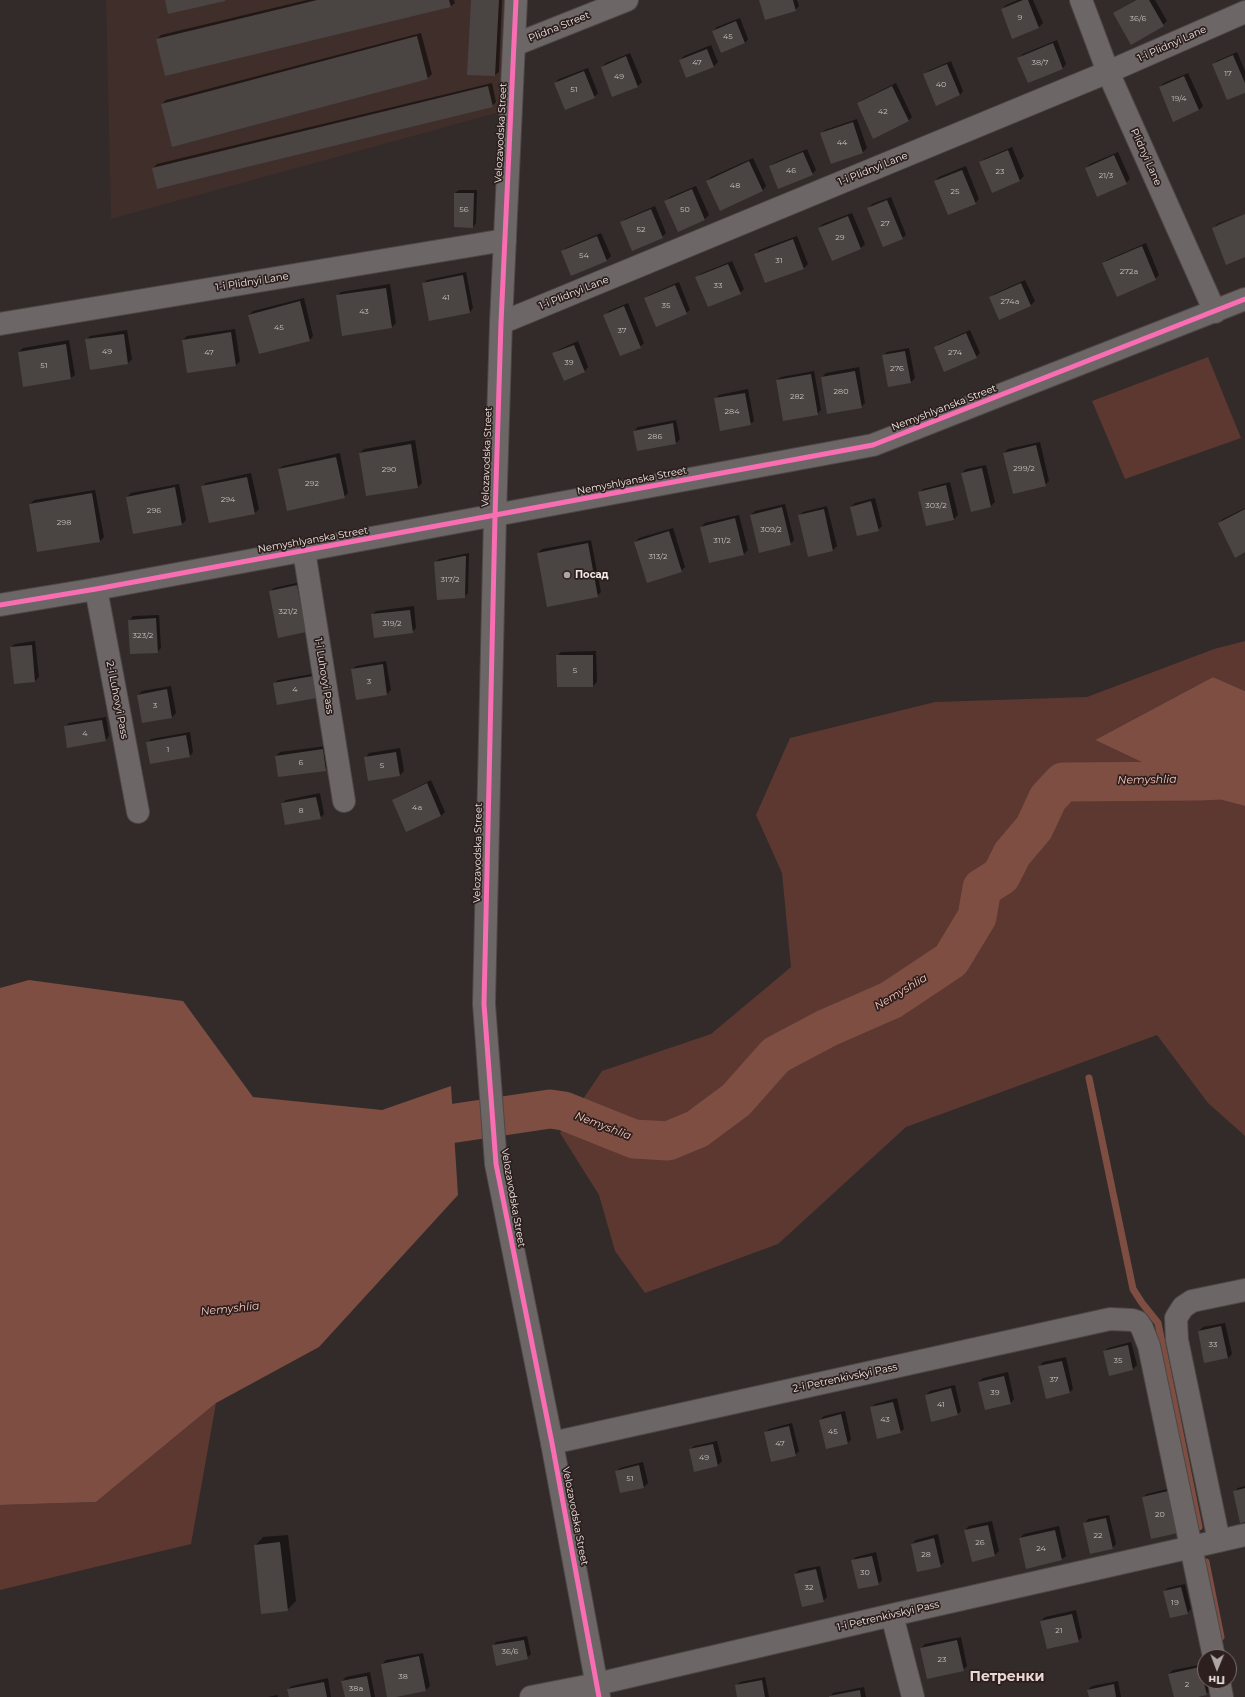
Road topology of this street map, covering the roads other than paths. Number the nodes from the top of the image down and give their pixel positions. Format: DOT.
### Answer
graph roads {
  1 [pos="516,0"];
  2 [pos="627,0"];
  3 [pos="1081,0"];
  4 [pos="1245,12"];
  5 [pos="514,45"];
  6 [pos="1108,72"];
  7 [pos="505,240"];
  8 [pos="1245,299"];
  9 [pos="1215,312"];
  10 [pos="501,323"];
  11 [pos="0,324"];
  12 [pos="495,516"];
  13 [pos="304,551"];
  14 [pos="96,589"];
  15 [pos="0,605"];
  16 [pos="344,801"];
  17 [pos="138,812"];
  18 [pos="1245,1290"];
  19 [pos="1159,1321"];
  20 [pos="552,1442"];
  21 [pos="1245,1535"];
  22 [pos="1219,1541"];
  23 [pos="1191,1547"];
  24 [pos="892,1615"];
  25 [pos="1212,1649"];
  26 [pos="598,1691"];
  27 [pos="531,1697"];
  28 [pos="913,1697"];
  1 -- 5 [label="street, Velozavodska Street"];
  2 -- 5 [label="street, Plidna Street"];
  3 -- 6 [label="street, Plidnyi Lane"];
  4 -- 6 [label="street, 1-i Plidnyi Lane"];
  5 -- 7 [label="street, Velozavodska Street"];
  6 -- 9 [label="street, Plidnyi Lane"];
  6 -- 10 [label="street, 1-i Plidnyi Lane"];
  7 -- 10 [label="street, Velozavodska Street"];
  7 -- 11 [label="street, 1-i Plidnyi Lane"];
  8 -- 9 [label="street, Nemyshlyanska Street"];
  9 -- 12 [label="street, Nemyshlyanska Street"];
  10 -- 12 [label="street, Velozavodska Street"];
  12 -- 13 [label="street, Nemyshlyanska Street"];
  12 -- 20 [label="street, Velozavodska Street"];
  13 -- 14 [label="street, Nemyshlyanska Street"];
  13 -- 16 [label="street, 1-i Luhovyi Pass"];
  14 -- 15 [label="street, Nemyshlyanska Street"];
  14 -- 17 [label="street, 2-i Luhovyi Pass"];
  18 -- 19 [label="street"];
  19 -- 20 [label="street, 2-i Petrenkivskyi Pass"];
  19 -- 22 [label="street"];
  19 -- 23 [label="street"];
  20 -- 26 [label="street, Velozavodska Street"];
  21 -- 22 [label="street, 1-i Petrenkivskyi Pass"];
  22 -- 23 [label="street, 1-i Petrenkivskyi Pass"];
  23 -- 24 [label="street, 1-i Petrenkivskyi Pass"];
  23 -- 25 [label="street"];
  24 -- 26 [label="street, 1-i Petrenkivskyi Pass"];
  24 -- 28 [label="street"];
  26 -- 27 [label="street, 1-i Petrenkivskyi Pass"];
}
